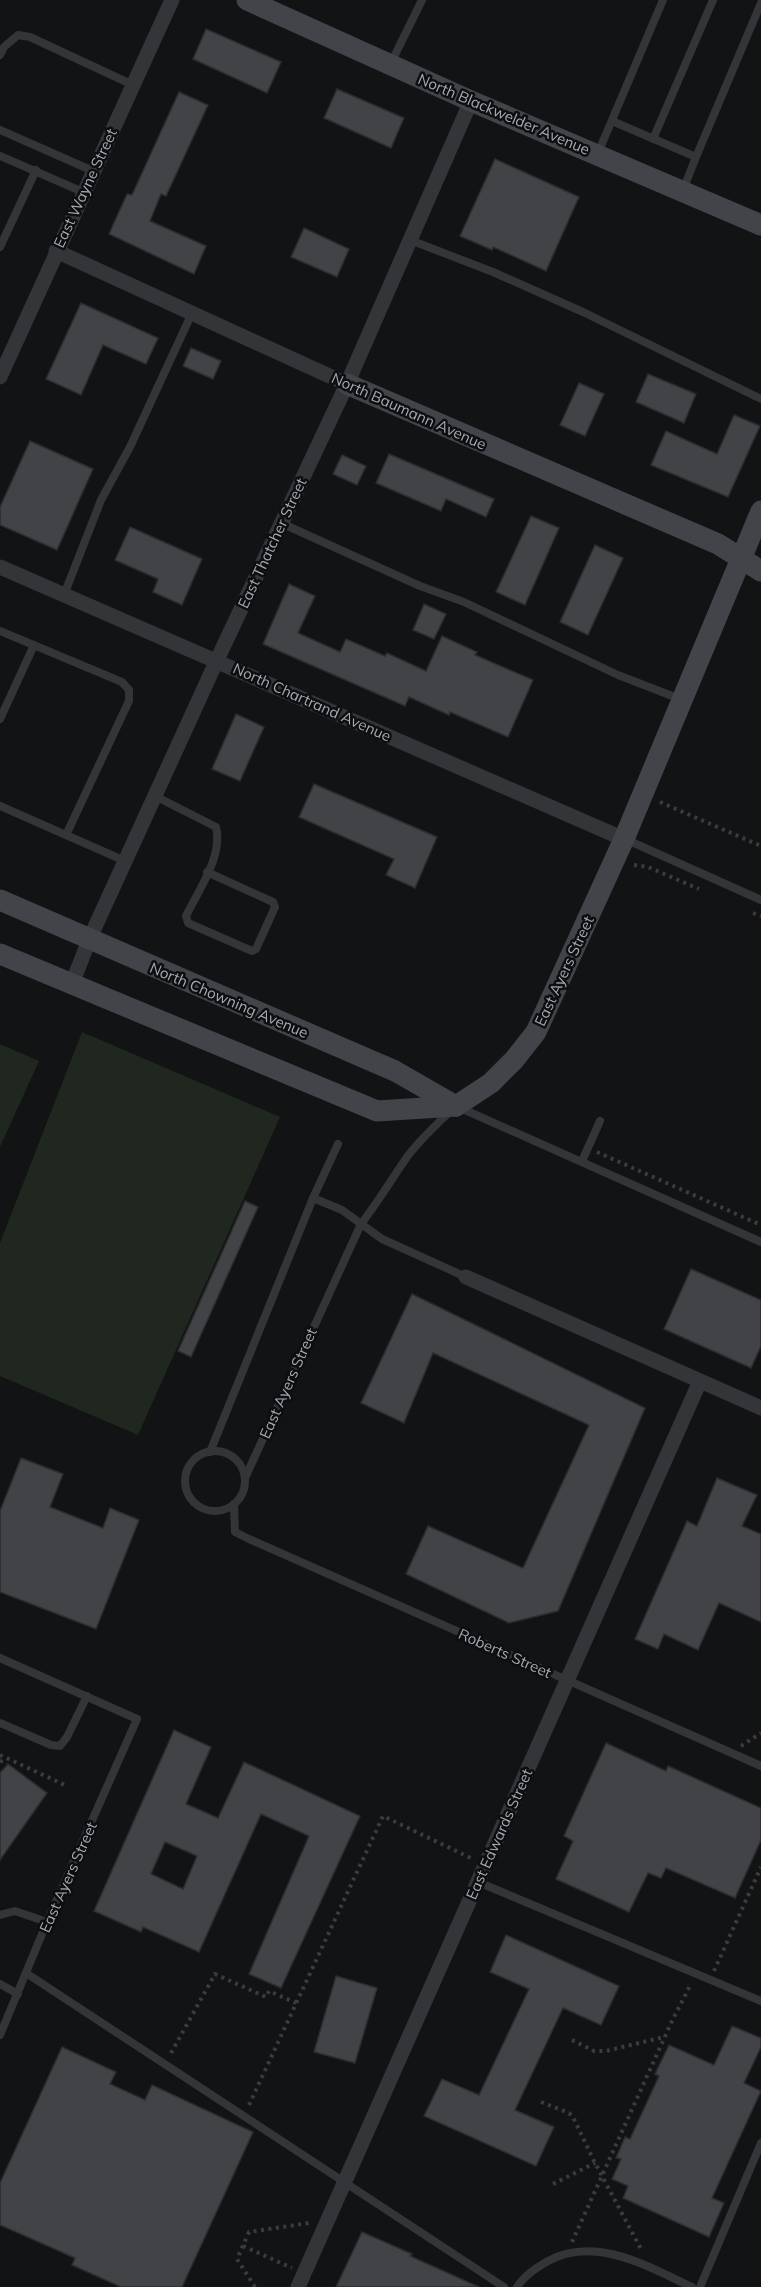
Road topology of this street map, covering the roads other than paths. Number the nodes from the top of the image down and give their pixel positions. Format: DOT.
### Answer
graph roads {
  1 [pos="172,0"];
  2 [pos="249,0"];
  3 [pos="422,0"];
  4 [pos="663,0"];
  5 [pos="713,0"];
  6 [pos="761,3"];
  7 [pos="0,55"];
  8 [pos="390,64"];
  9 [pos="133,85"];
  10 [pos="471,101"];
  11 [pos="612,121"];
  12 [pos="0,130"];
  13 [pos="653,139"];
  14 [pos="598,154"];
  15 [pos="0,156"];
  16 [pos="696,158"];
  17 [pos="36,170"];
  18 [pos="93,171"];
  19 [pos="682,191"];
  20 [pos="83,192"];
  21 [pos="761,225"];
  22 [pos="410,240"];
  23 [pos="0,247"];
  24 [pos="56,252"];
  25 [pos="192,313"];
  26 [pos="0,377"];
  27 [pos="347,384"];
  28 [pos="761,399"];
  29 [pos="761,511"];
  30 [pos="281,523"];
  31 [pos="740,556"];
  32 [pos="0,567"];
  33 [pos="761,572"];
  34 [pos="64,595"];
  35 [pos="0,631"];
  36 [pos="34,645"];
  37 [pos="217,660"];
  38 [pos="682,700"];
  39 [pos="0,719"];
  40 [pos="155,796"];
  41 [pos="0,806"];
  42 [pos="66,835"];
  43 [pos="624,839"];
  44 [pos="125,861"];
  45 [pos="207,872"];
  46 [pos="0,900"];
  47 [pos="761,900"];
  48 [pos="89,940"];
  49 [pos="0,954"];
  50 [pos="72,984"];
  51 [pos="456,1106"];
  52 [pos="600,1121"];
  53 [pos="338,1144"];
  54 [pos="582,1161"];
  55 [pos="313,1198"];
  56 [pos="361,1224"];
  57 [pos="761,1242"];
  58 [pos="466,1277"];
  59 [pos="700,1382"];
  60 [pos="761,1408"];
  61 [pos="210,1452"];
  62 [pos="245,1478"];
  63 [pos="234,1504"];
  64 [pos="0,1658"];
  65 [pos="567,1681"];
  66 [pos="87,1696"];
  67 [pos="0,1723"];
  68 [pos="761,1766"];
  69 [pos="478,1882"];
  70 [pos="0,1915"];
  71 [pos="47,1922"];
  72 [pos="26,1973"];
  73 [pos="0,1984"];
  74 [pos="18,1994"];
  75 [pos="761,2001"];
  76 [pos="0,2035"];
  77 [pos="761,2143"];
  78 [pos="344,2183"];
  79 [pos="301,2280"];
  80 [pos="504,2287"];
  81 [pos="517,2287"];
  82 [pos="692,2287"];
  83 [pos="700,2287"];
  1 -- 9 [label="street, East Wayne Street"];
  2 -- 8 [label="street, North Blackwelder Avenue"];
  3 -- 8 [label="lane"];
  4 -- 11 [label="lane"];
  5 -- 13 [label="lane"];
  6 -- 16 [label="lane"];
  7 -- 9 [label="lane"];
  8 -- 10 [label="street, North Blackwelder Avenue"];
  9 -- 18 [label="street, East Wayne Street"];
  10 -- 14 [label="street, North Blackwelder Avenue"];
  10 -- 22 [label="street, East Thatcher Street"];
  11 -- 13 [label="lane"];
  11 -- 14 [label="lane"];
  12 -- 18 [label="lane"];
  13 -- 16 [label="lane"];
  14 -- 19 [label="street, North Blackwelder Avenue"];
  15 -- 17 [label="lane"];
  16 -- 19 [label="lane"];
  17 -- 20 [label="lane"];
  17 -- 23 [label="lane"];
  18 -- 20 [label="street, East Wayne Street"];
  19 -- 21 [label="street, North Blackwelder Avenue"];
  20 -- 24 [label="street, East Wayne Street"];
  22 -- 27 [label="street, East Thatcher Street"];
  22 -- 28 [label="lane"];
  24 -- 25 [label="street, North Baumann Avenue"];
  24 -- 26 [label="street, East Wayne Street"];
  25 -- 27 [label="street, North Baumann Avenue"];
  25 -- 34 [label="lane"];
  27 -- 30 [label="street, East Thatcher Street"];
  27 -- 31 [label="street, North Baumann Avenue"];
  29 -- 31 [label="street, East Ayers Street"];
  30 -- 37 [label="street, East Thatcher Street"];
  30 -- 38 [label="lane"];
  31 -- 33 [label="street, North Baumann Avenue"];
  31 -- 38 [label="street, East Ayers Street"];
  32 -- 34 [label="street, North Chartrand Avenue"];
  34 -- 37 [label="street, North Chartrand Avenue"];
  35 -- 36 [label="lane"];
  36 -- 39 [label="lane"];
  36 -- 42 [label="lane"];
  37 -- 40 [label="street, East Thatcher Street"];
  37 -- 43 [label="street, North Chartrand Avenue"];
  38 -- 43 [label="street, East Ayers Street"];
  40 -- 44 [label="street, East Thatcher Street"];
  40 -- 45 [label="lane"];
  41 -- 42 [label="lane"];
  42 -- 44 [label="lane"];
  43 -- 47 [label="lane"];
  43 -- 51 [label="street, East Ayers Street"];
  44 -- 48 [label="street, East Thatcher Street"];
  45 -- 45 [label="lane"];
  46 -- 48 [label="street, North Chowning Avenue"];
  48 -- 50 [label="street, East Thatcher Street"];
  48 -- 51 [label="street, North Chowning Avenue"];
  49 -- 50 [label="street, North Chowning Avenue"];
  50 -- 51 [label="street, North Chowning Avenue"];
  51 -- 54 [label="lane, North Chowning Avenue"];
  51 -- 56 [label="lane, East Ayers Street"];
  52 -- 54 [label="lane"];
  53 -- 55 [label="lane"];
  54 -- 57 [label="lane, North Chowning Avenue"];
  55 -- 56 [label="lane"];
  55 -- 61 [label="lane"];
  56 -- 58 [label="lane"];
  56 -- 62 [label="lane, East Ayers Street"];
  58 -- 59 [label="street"];
  59 -- 60 [label="street"];
  59 -- 65 [label="street, East Edwards Street"];
  61 -- 62 [label="lane"];
  61 -- 63 [label="lane"];
  62 -- 63 [label="lane"];
  63 -- 65 [label="lane, Roberts Street"];
  64 -- 66 [label="lane"];
  65 -- 68 [label="lane, Roberts Street"];
  65 -- 69 [label="street, East Edwards Street"];
  66 -- 67 [label="lane"];
  66 -- 71 [label="lane, East Ayers Street"];
  69 -- 75 [label="lane"];
  69 -- 78 [label="street, East Edwards Street"];
  70 -- 71 [label="lane"];
  71 -- 72 [label="lane, East Ayers Street"];
  72 -- 74 [label="lane, East Ayers Street"];
  72 -- 78 [label="lane"];
  73 -- 74 [label="lane"];
  74 -- 76 [label="lane, East Ayers Street"];
  77 -- 83 [label="lane"];
  78 -- 79 [label="street, East Edwards Street"];
  78 -- 80 [label="lane"];
  81 -- 82 [label="lane"];
}
